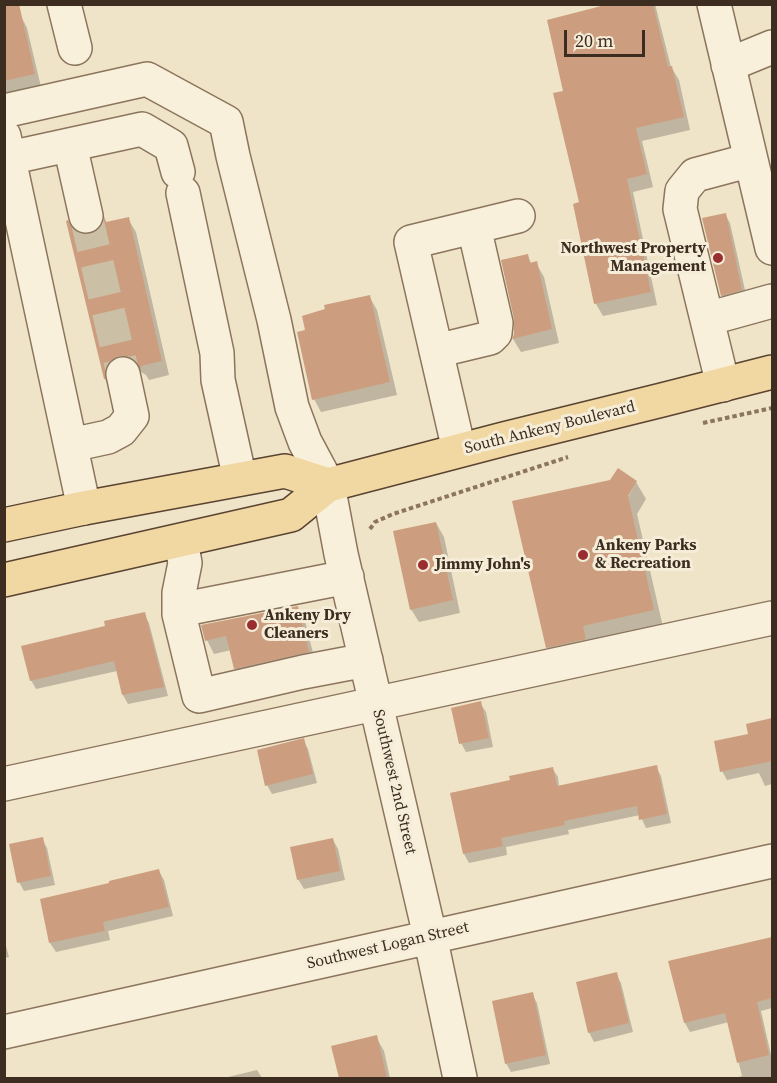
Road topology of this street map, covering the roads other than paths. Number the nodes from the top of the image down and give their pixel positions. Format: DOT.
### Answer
graph roads {
  1 [pos="64,4"];
  2 [pos="714,4"];
  3 [pos="772,47"];
  4 [pos="75,48"];
  5 [pos="728,65"];
  6 [pos="4,111"];
  7 [pos="70,145"];
  8 [pos="7,147"];
  9 [pos="751,160"];
  10 [pos="86,216"];
  11 [pos="518,216"];
  12 [pos="474,227"];
  13 [pos="772,248"];
  14 [pos="772,301"];
  15 [pos="707,319"];
  16 [pos="436,351"];
  17 [pos="772,372"];
  18 [pos="123,374"];
  19 [pos="723,385"];
  20 [pos="71,445"];
  21 [pos="459,450"];
  22 [pos="240,479"];
  23 [pos="328,485"];
  24 [pos="84,508"];
  25 [pos="4,525"];
  26 [pos="181,541"];
  27 [pos="347,577"];
  28 [pos="4,580"];
  29 [pos="179,610"];
  30 [pos="772,618"];
  31 [pos="366,660"];
  32 [pos="376,704"];
  33 [pos="4,784"];
  34 [pos="772,861"];
  35 [pos="430,936"];
  36 [pos="4,1032"];
  37 [pos="460,1078"];
  1 -- 4 [label="street"];
  2 -- 5 [label="street"];
  3 -- 5 [label="street"];
  5 -- 9 [label="street"];
  6 -- 23 [label="street, Southwest 2nd Street"];
  7 -- 8 [label="street"];
  7 -- 10 [label="street"];
  7 -- 22 [label="street"];
  8 -- 20 [label="street"];
  9 -- 13 [label="street"];
  9 -- 15 [label="street"];
  11 -- 12 [label="street"];
  12 -- 16 [label="street"];
  12 -- 16 [label="street"];
  14 -- 15 [label="street"];
  15 -- 19 [label="street"];
  16 -- 21 [label="street"];
  17 -- 19 [label="main road, South Ankeny Boulevard"];
  18 -- 20 [label="street"];
  19 -- 21 [label="main road, South Ankeny Boulevard"];
  20 -- 24 [label="street"];
  21 -- 23 [label="main road, South Ankeny Boulevard"];
  22 -- 23 [label="main road"];
  22 -- 24 [label="main road"];
  23 -- 26 [label="main road, South Ankeny Boulevard"];
  23 -- 27 [label="street, Southwest 2nd Street"];
  24 -- 25 [label="main road"];
  26 -- 28 [label="main road, South Ankeny Boulevard"];
  26 -- 29 [label="street"];
  27 -- 29 [label="street"];
  27 -- 31 [label="street, Southwest 2nd Street"];
  29 -- 31 [label="street"];
  30 -- 32 [label="street"];
  31 -- 32 [label="street, Southwest 2nd Street"];
  32 -- 33 [label="street"];
  32 -- 35 [label="street, Southwest 2nd Street"];
  34 -- 35 [label="street, Southwest Logan Street"];
  35 -- 36 [label="street, Southwest Logan Street"];
  35 -- 37 [label="street, Southwest 2nd Street"];
}
